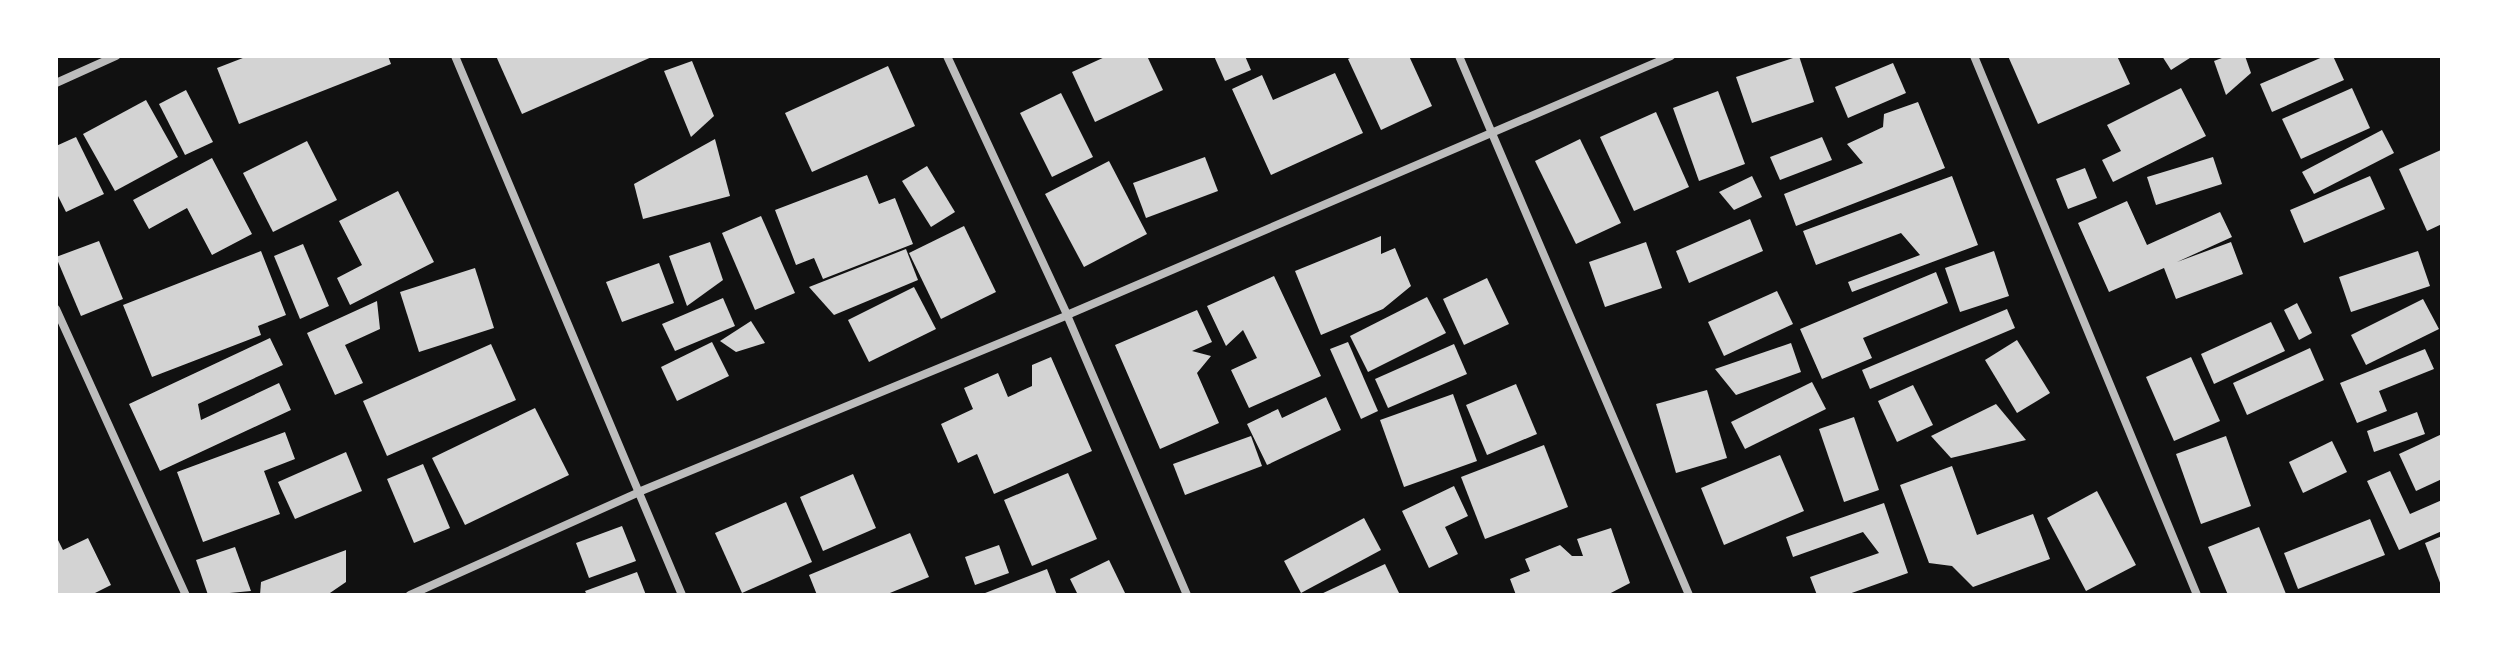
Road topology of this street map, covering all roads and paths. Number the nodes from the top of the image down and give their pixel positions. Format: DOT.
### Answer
graph roads {
  1 [pos="116,56"];
  2 [pos="455,56"];
  3 [pos="947,56"];
  4 [pos="1459,56"];
  5 [pos="1671,56"];
  6 [pos="1974,56"];
  7 [pos="56,83"];
  8 [pos="1493,130"];
  9 [pos="56,309"];
  10 [pos="1067,315"];
  11 [pos="641,491"];
  12 [pos="186,595"];
  13 [pos="410,595"];
  14 [pos="682,595"];
  15 [pos="1187,595"];
  16 [pos="1689,595"];
  17 [pos="2197,595"];
  1 -- 7 [label="street"];
  2 -- 11 [label="street"];
  3 -- 10 [label="street"];
  4 -- 8 [label="street"];
  5 -- 8 [label="street"];
  6 -- 17 [label="street"];
  8 -- 10 [label="street"];
  8 -- 16 [label="street"];
  9 -- 12 [label="street"];
  10 -- 11 [label="street"];
  10 -- 15 [label="street"];
  11 -- 13 [label="street"];
  11 -- 14 [label="street"];
}
